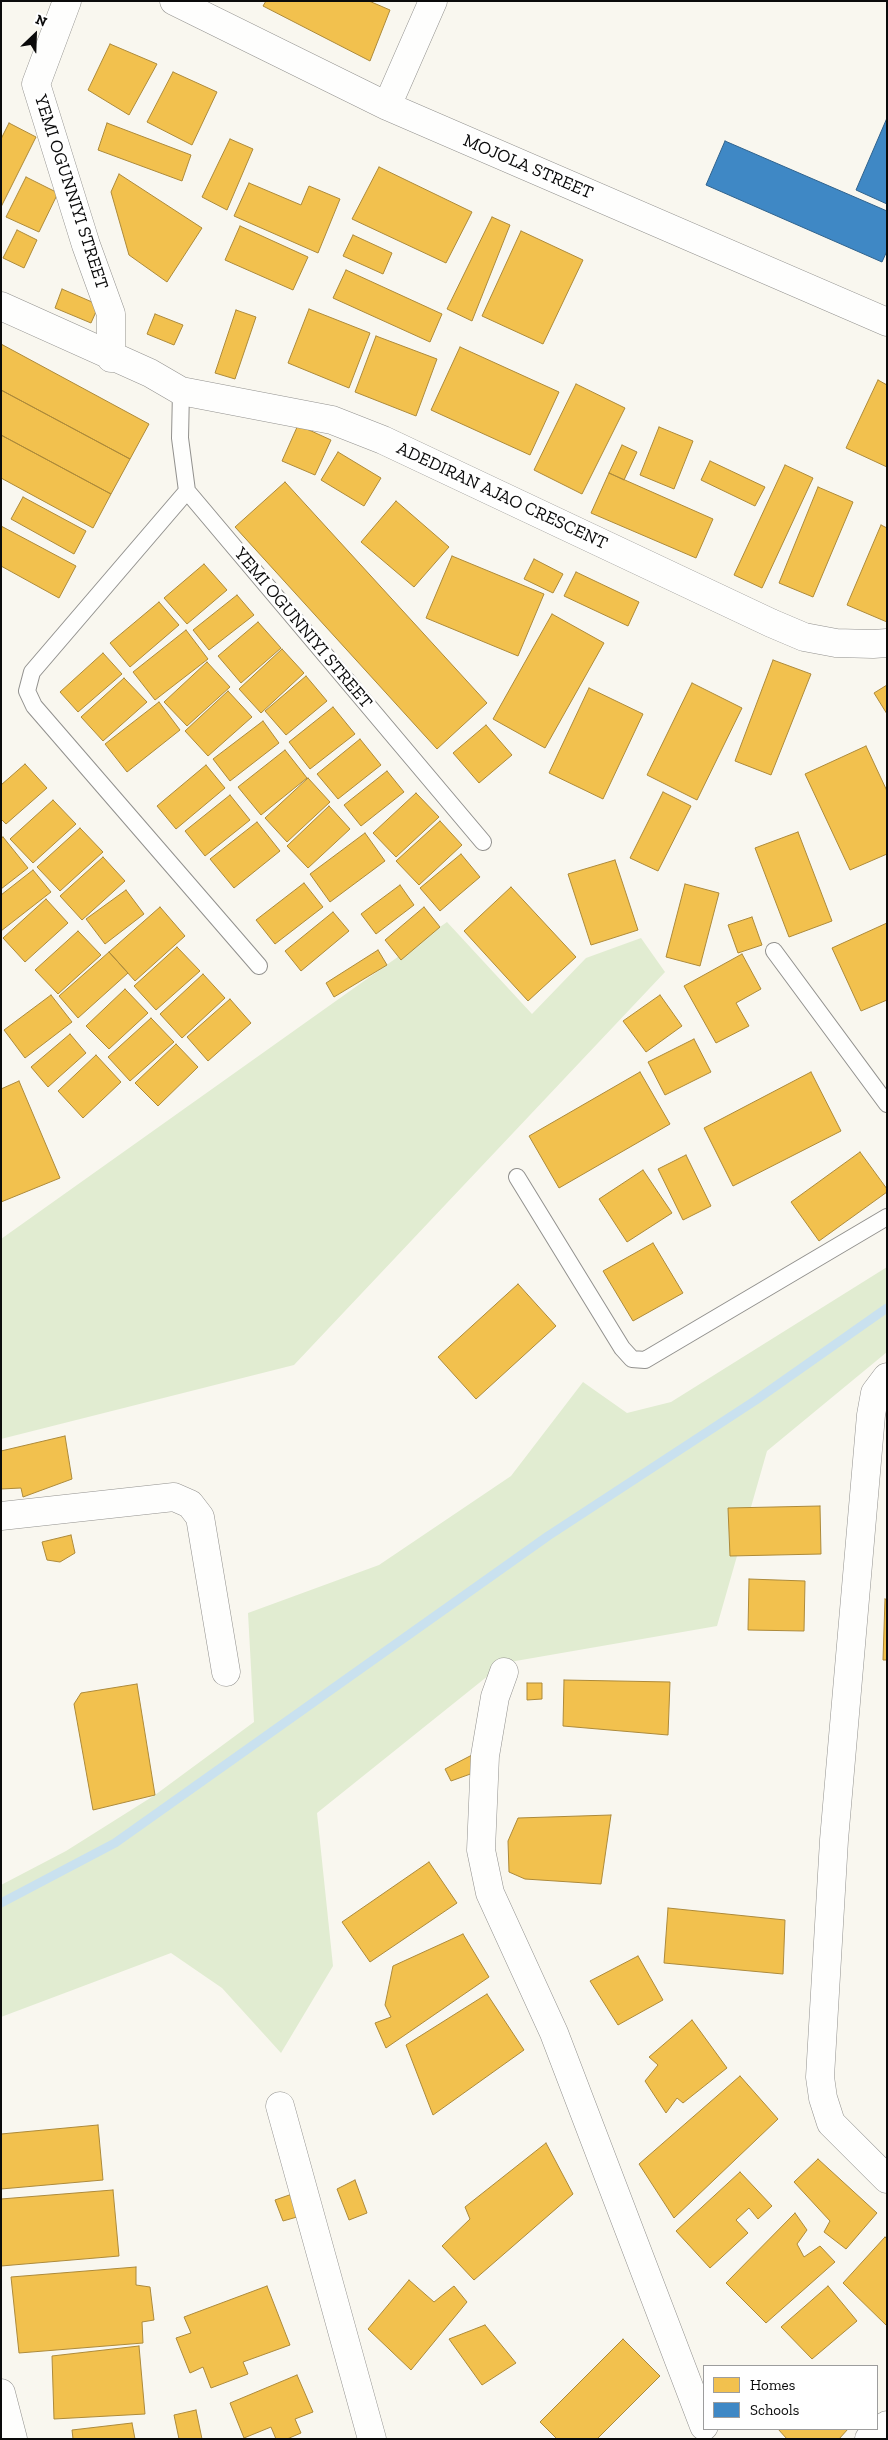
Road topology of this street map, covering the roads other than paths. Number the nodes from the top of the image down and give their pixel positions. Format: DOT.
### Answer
graph roads {
  1 [pos="67,1"];
  2 [pos="174,1"];
  3 [pos="433,1"];
  4 [pos="387,106"];
  5 [pos="1,306"];
  6 [pos="887,322"];
  7 [pos="111,358"];
  8 [pos="181,391"];
  9 [pos="187,491"];
  10 [pos="887,643"];
  11 [pos="483,842"];
  12 [pos="774,951"];
  13 [pos="259,966"];
  14 [pos="887,1104"];
  15 [pos="518,1177"];
  16 [pos="887,1217"];
  17 [pos="887,1377"];
  18 [pos="1,1516"];
  19 [pos="226,1672"];
  20 [pos="504,1672"];
  21 [pos="280,2106"];
  22 [pos="887,2179"];
  23 [pos="1,2393"];
  24 [pos="703,2423"];
  25 [pos="887,2425"];
  26 [pos="13,2439"];
  27 [pos="372,2439"];
  28 [pos="869,2439"];
  1 -- 7 [label="street, YEMI OGUNNIYI STREET"];
  2 -- 4 [label="street, MOJOLA STREET"];
  3 -- 4 [label="street"];
  4 -- 6 [label="street, MOJOLA STREET"];
  5 -- 7 [label="street, ADEDIRAN AJAO CRESCENT"];
  7 -- 8 [label="street, ADEDIRAN AJAO CRESCENT"];
  8 -- 9 [label="lane"];
  8 -- 10 [label="street, ADEDIRAN AJAO CRESCENT"];
  9 -- 11 [label="lane, YEMI OGUNNIYI STREET"];
  9 -- 13 [label="lane"];
  12 -- 14 [label="lane"];
  15 -- 16 [label="lane"];
  17 -- 22 [label="street"];
  18 -- 19 [label="street"];
  20 -- 24 [label="street"];
  21 -- 27 [label="street"];
  23 -- 26 [label="street"];
  25 -- 28 [label="street"];
}
